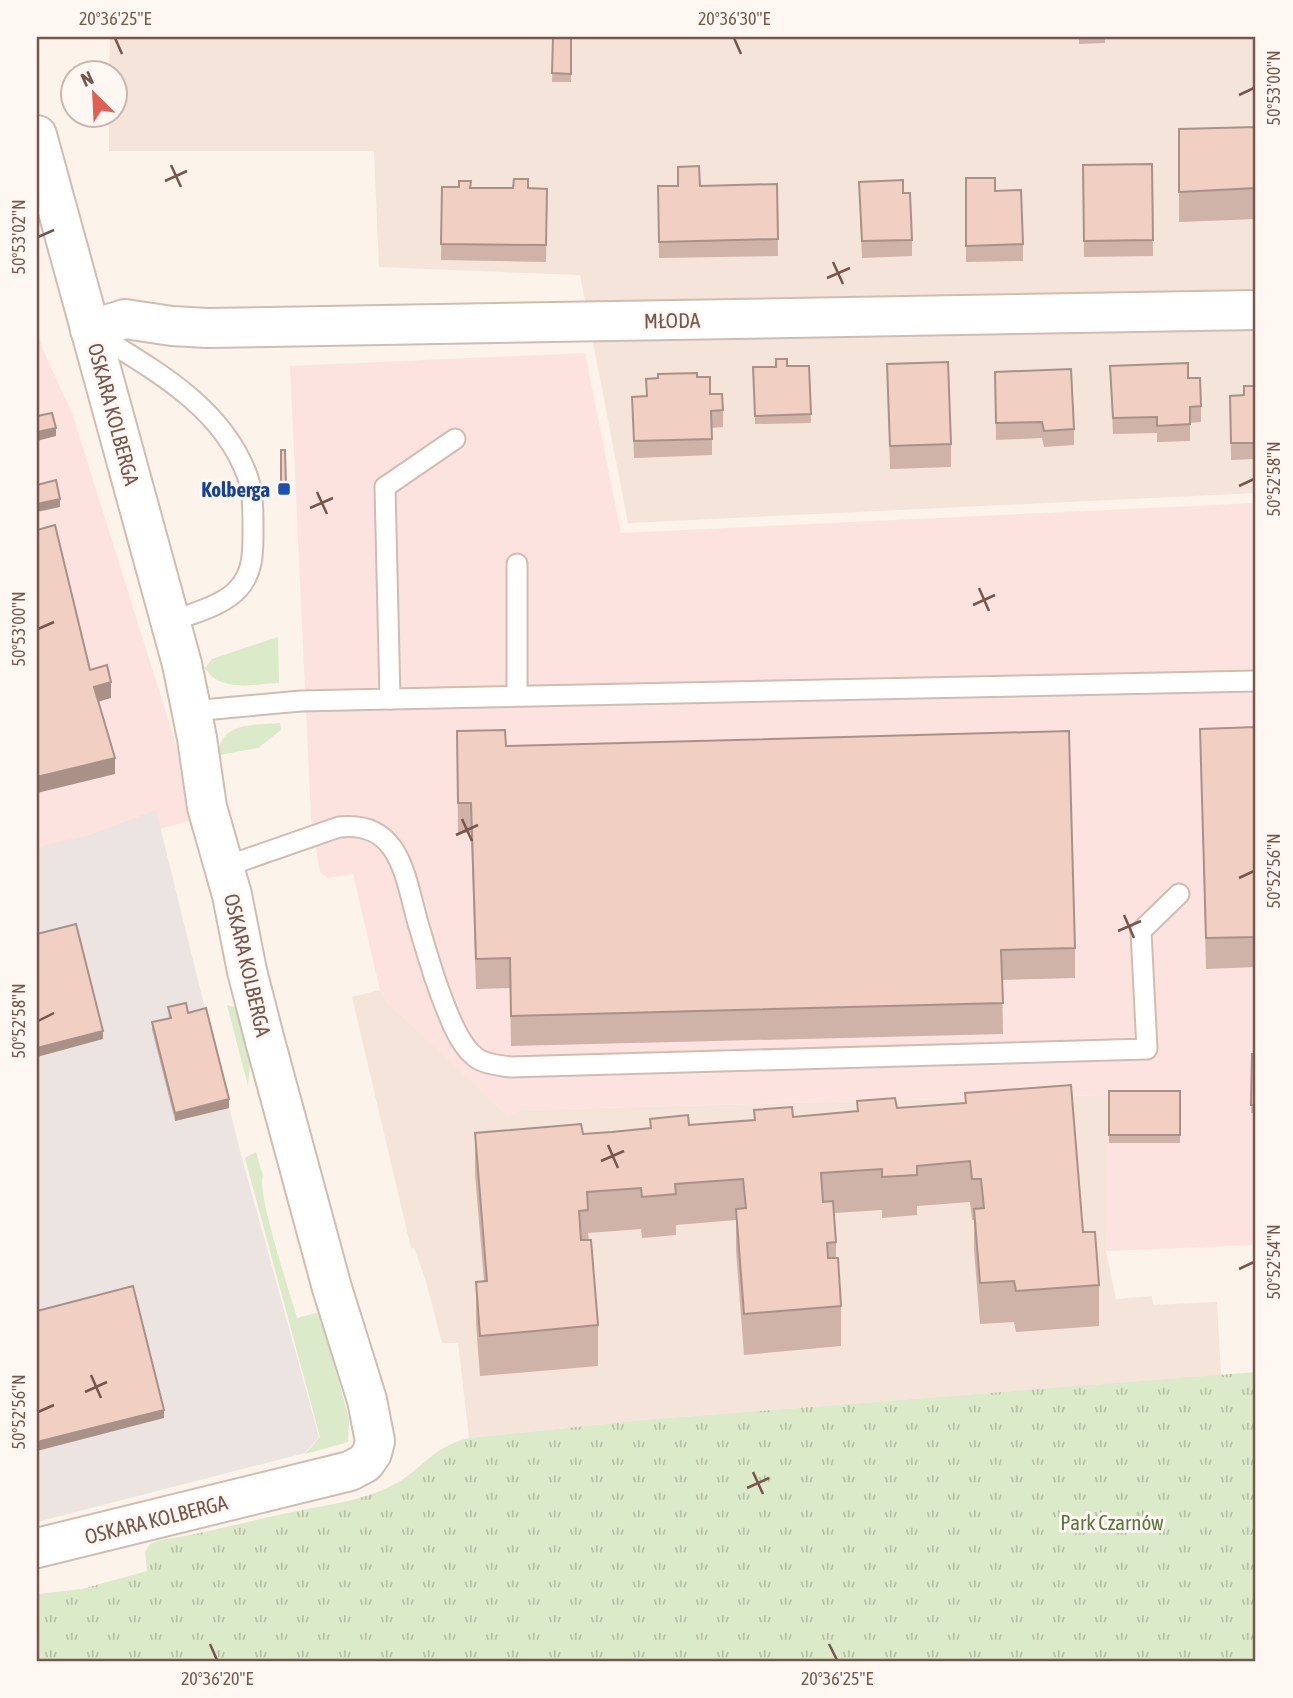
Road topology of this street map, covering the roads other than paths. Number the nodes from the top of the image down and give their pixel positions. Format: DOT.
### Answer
graph roads {
  1 [pos="37,135"];
  2 [pos="1256,310"];
  3 [pos="90,330"];
  4 [pos="455,439"];
  5 [pos="517,564"];
  6 [pos="171,622"];
  7 [pos="1256,681"];
  8 [pos="517,695"];
  9 [pos="390,699"];
  10 [pos="192,711"];
  11 [pos="224,867"];
  12 [pos="1179,894"];
  13 [pos="37,1548"];
  1 -- 3 [label="street, OSKARA KOLBERGA"];
  2 -- 3 [label="street, MŁODA"];
  3 -- 6 [label="street, OSKARA KOLBERGA"];
  3 -- 6 [label="lane"];
  4 -- 9 [label="lane"];
  5 -- 8 [label="lane"];
  6 -- 10 [label="street, OSKARA KOLBERGA"];
  7 -- 8 [label="lane"];
  8 -- 9 [label="lane"];
  9 -- 10 [label="lane"];
  10 -- 11 [label="street, OSKARA KOLBERGA"];
  11 -- 12 [label="lane"];
  11 -- 13 [label="street, OSKARA KOLBERGA"];
}
